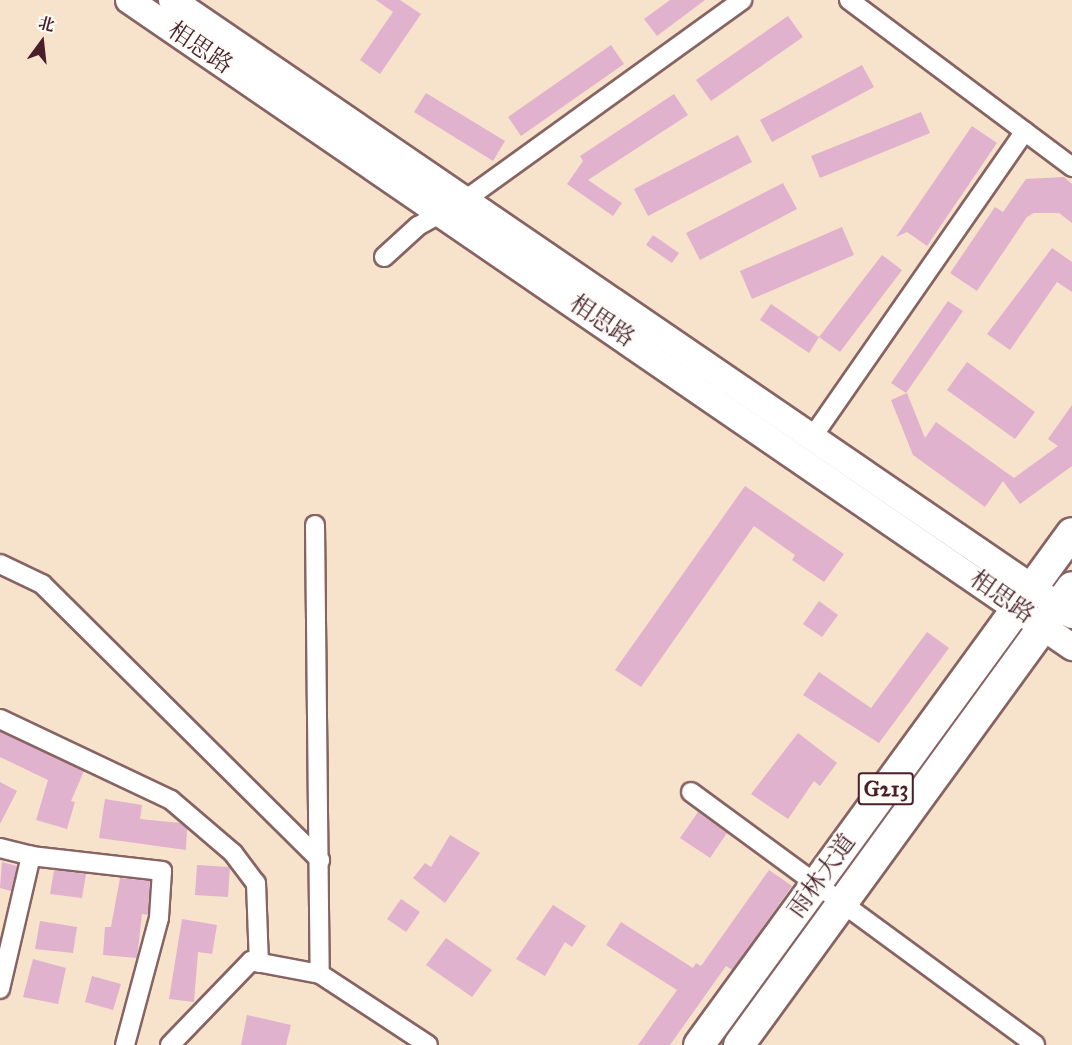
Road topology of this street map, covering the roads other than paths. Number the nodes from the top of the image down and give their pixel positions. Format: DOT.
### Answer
graph roads {
  1 [pos="129,0"];
  2 [pos="742,0"];
  3 [pos="849,0"];
  4 [pos="181,2"];
  5 [pos="1025,131"];
  6 [pos="1072,167"];
  7 [pos="465,200"];
  8 [pos="442,212"];
  9 [pos="384,257"];
  10 [pos="813,436"];
  11 [pos="315,525"];
  12 [pos="1072,533"];
  13 [pos="3,572"];
  14 [pos="1026,597"];
  15 [pos="1062,608"];
  16 [pos="1072,647"];
  17 [pos="0,718"];
  18 [pos="691,792"];
  19 [pos="0,848"];
  20 [pos="32,856"];
  21 [pos="320,860"];
  22 [pos="815,886"];
  23 [pos="841,905"];
  24 [pos="260,963"];
  25 [pos="320,975"];
  26 [pos="0,989"];
  27 [pos="125,1045"];
  28 [pos="170,1045"];
  29 [pos="428,1045"];
  30 [pos="699,1045"];
  31 [pos="739,1045"];
  32 [pos="1035,1045"];
  1 -- 8 [label="main road, 相思路"];
  2 -- 7 [label="street"];
  3 -- 5 [label="street"];
  4 -- 7 [label="main road, 相思路"];
  5 -- 6 [label="street"];
  5 -- 10 [label="street"];
  7 -- 8 [label="street"];
  7 -- 10 [label="main road, 相思路"];
  8 -- 9 [label="street"];
  8 -- 14 [label="main road, 相思路"];
  10 -- 14 [label="main road, 相思路"];
  11 -- 21 [label="street"];
  12 -- 14 [label="highway, 雨林大道 / G213"];
  13 -- 21 [label="street"];
  14 -- 15 [label="main road, 相思路"];
  14 -- 22 [label="highway, 雨林大道 / G213"];
  15 -- 16 [label="main road, 相思路"];
  15 -- 23 [label="highway, 雨林大道 / G213"];
  17 -- 24 [label="street"];
  18 -- 22 [label="street"];
  19 -- 20 [label="street"];
  20 -- 26 [label="street"];
  20 -- 27 [label="street"];
  21 -- 25 [label="street"];
  22 -- 23 [label="street"];
  22 -- 30 [label="highway, 雨林大道 / G213"];
  23 -- 31 [label="highway, 雨林大道 / G213"];
  23 -- 32 [label="street"];
  24 -- 25 [label="street"];
  24 -- 28 [label="street"];
  25 -- 29 [label="street"];
}
